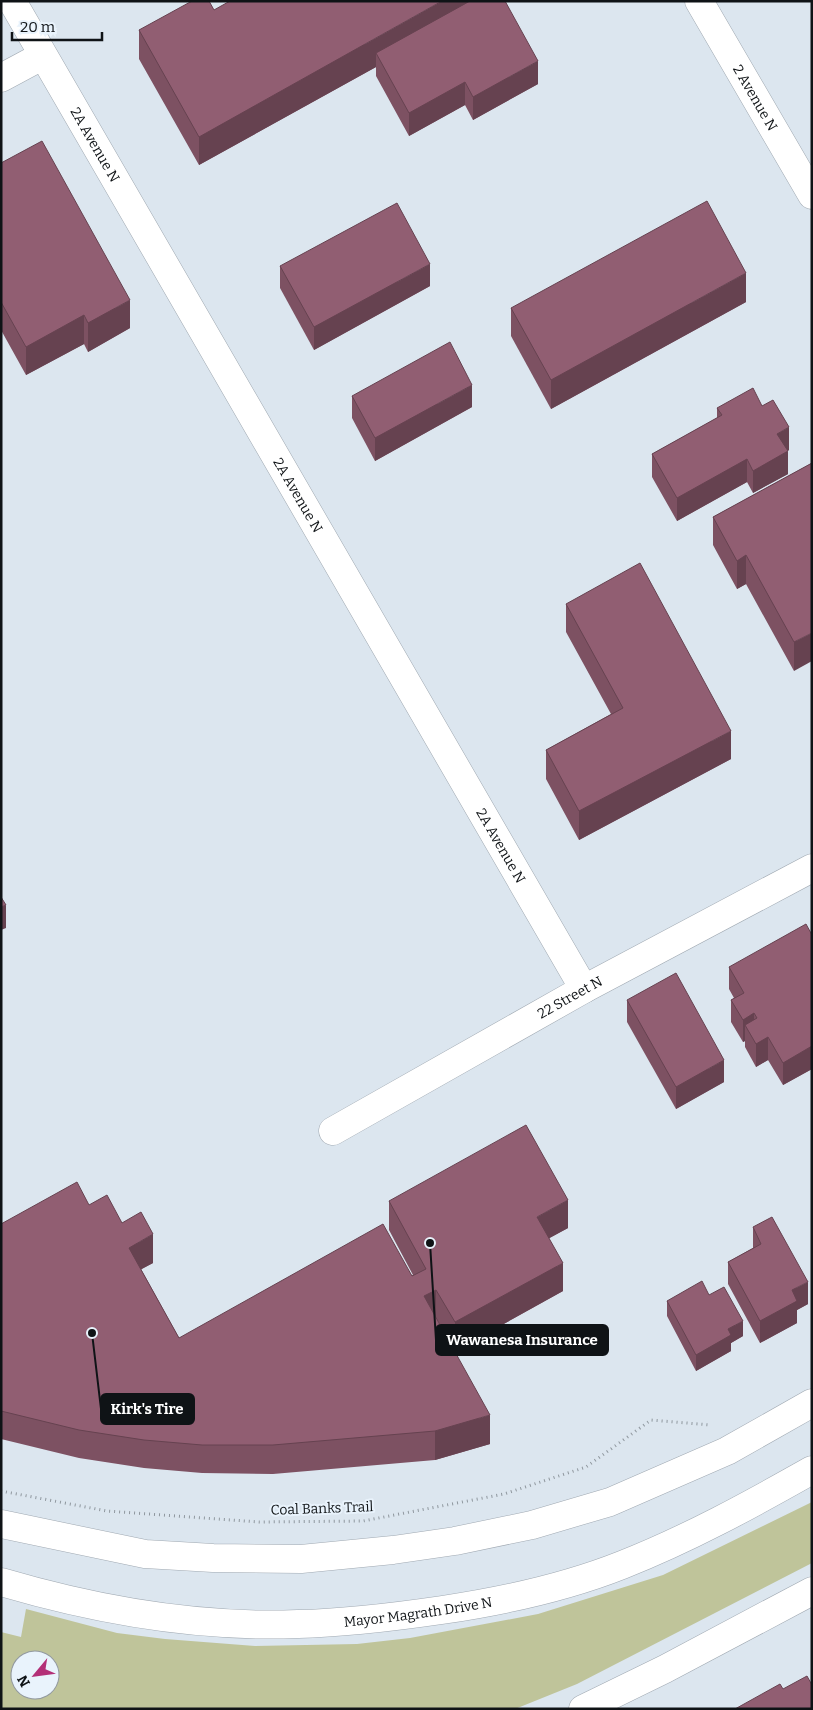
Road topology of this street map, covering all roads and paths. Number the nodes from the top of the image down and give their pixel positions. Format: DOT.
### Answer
graph roads {
  1 [pos="12,1"];
  2 [pos="699,1"];
  3 [pos="42,56"];
  4 [pos="1,78"];
  5 [pos="812,195"];
  6 [pos="812,868"];
  7 [pos="584,989"];
  8 [pos="333,1131"];
  9 [pos="812,1403"];
  10 [pos="714,1425"];
  11 [pos="812,1470"];
  12 [pos="1,1491"];
  13 [pos="1,1524"];
  14 [pos="1,1582"];
  15 [pos="812,1591"];
  16 [pos="583,1709"];
  1 -- 3 [label="street, 2A Avenue N"];
  2 -- 5 [label="street, 2 Avenue N"];
  3 -- 4 [label="street"];
  3 -- 7 [label="street, 2A Avenue N"];
  6 -- 7 [label="street, 22 Street N"];
  7 -- 8 [label="street, 22 Street N"];
  9 -- 13 [label="street"];
  10 -- 12 [label="path, Coal Banks Trail"];
  11 -- 14 [label="street, Mayor Magrath Drive N"];
  15 -- 16 [label="street"];
}
